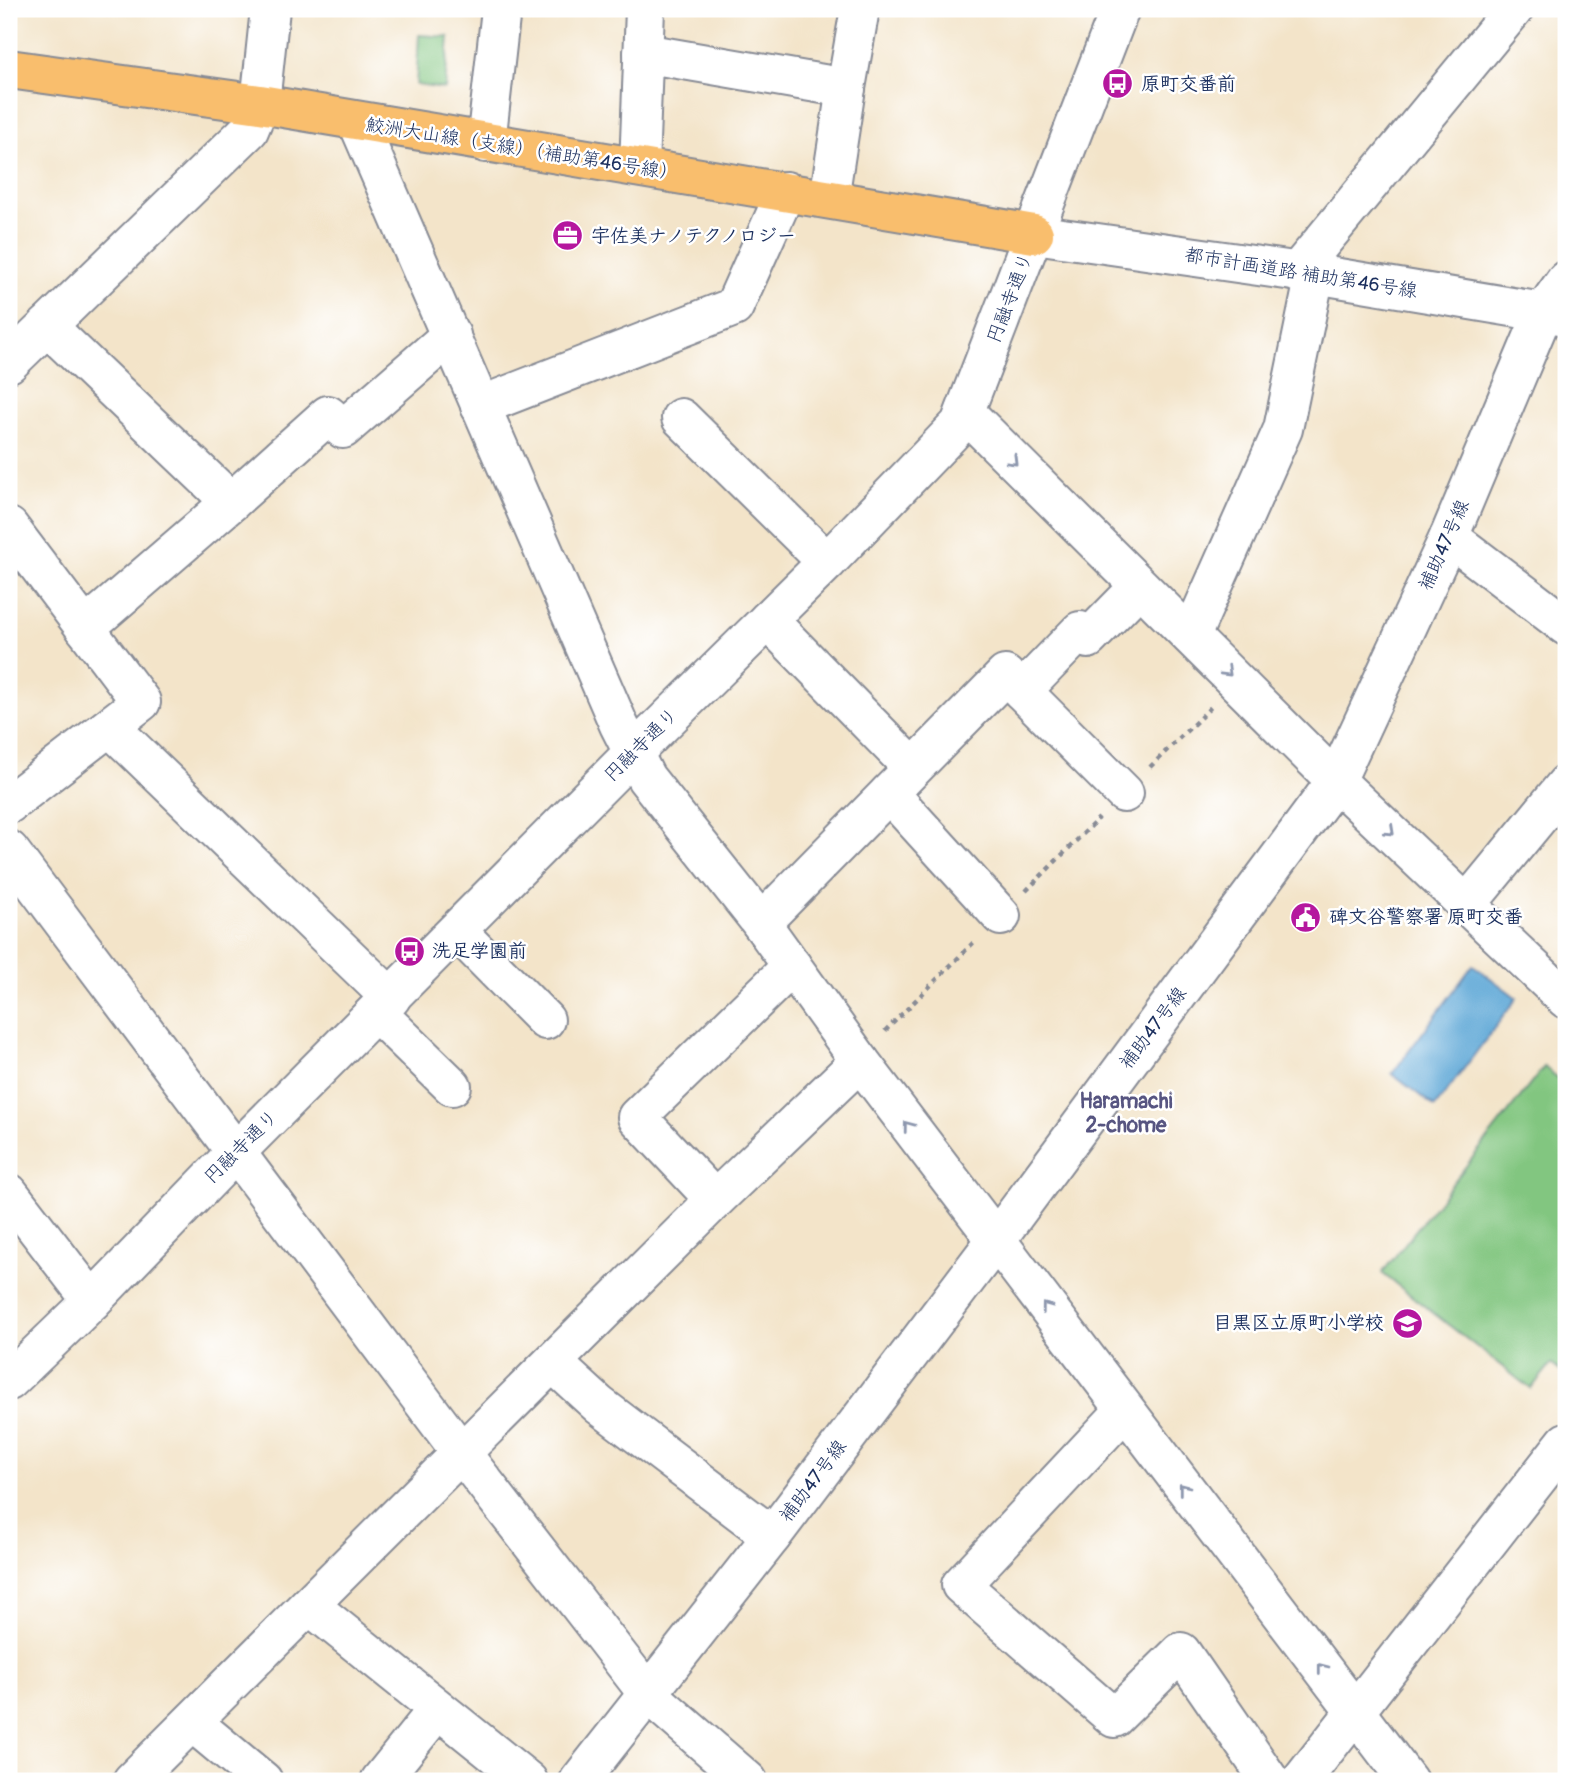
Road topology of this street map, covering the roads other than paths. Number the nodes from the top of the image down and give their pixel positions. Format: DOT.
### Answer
graph roads {
  1 [pos="270,9"];
  2 [pos="501,9"];
  3 [pos="645,9"];
  4 [pos="860,9"];
  5 [pos="1120,9"];
  6 [pos="1514,9"];
  7 [pos="643,53"];
  8 [pos="9,69"];
  9 [pos="846,88"];
  10 [pos="260,104"];
  11 [pos="358,123"];
  12 [pos="486,143"];
  13 [pos="639,167"];
  14 [pos="786,191"];
  15 [pos="829,199"];
  16 [pos="1034,234"];
  17 [pos="1306,273"];
  18 [pos="1566,280"];
  19 [pos="1555,313"];
  20 [pos="47,326"];
  21 [pos="451,335"];
  22 [pos="9,363"];
  23 [pos="480,406"];
  24 [pos="965,412"];
  25 [pos="681,418"];
  26 [pos="231,502"];
  27 [pos="9,527"];
  28 [pos="1449,537"];
  29 [pos="827,562"];
  30 [pos="1139,587"];
  31 [pos="768,620"];
  32 [pos="1566,625"];
  33 [pos="85,628"];
  34 [pos="1191,636"];
  35 [pos="1022,691"];
  36 [pos="110,727"];
  37 [pos="633,753"];
  38 [pos="901,780"];
  39 [pos="1336,781"];
  40 [pos="1566,784"];
  41 [pos="1124,793"];
  42 [pos="9,804"];
  43 [pos="9,850"];
  44 [pos="1468,903"];
  45 [pos="1001,916"];
  46 [pos="761,923"];
  47 [pos="457,931"];
  48 [pos="792,966"];
  49 [pos="1566,999"];
  50 [pos="384,1005"];
  51 [pos="545,1020"];
  52 [pos="860,1062"];
  53 [pos="452,1086"];
  54 [pos="236,1152"];
  55 [pos="9,1193"];
  56 [pos="715,1200"];
  57 [pos="996,1240"];
  58 [pos="92,1301"];
  59 [pos="553,1363"];
  60 [pos="9,1381"];
  61 [pos="1124,1411"];
  62 [pos="1566,1442"];
  63 [pos="463,1455"];
  64 [pos="772,1536"];
  65 [pos="309,1605"];
  66 [pos="648,1694"];
  67 [pos="438,1710"];
  68 [pos="1356,1713"];
  69 [pos="192,1722"];
  70 [pos="132,1781"];
  71 [pos="263,1781"];
  72 [pos="380,1781"];
  73 [pos="528,1781"];
  74 [pos="579,1781"];
  75 [pos="748,1781"];
  76 [pos="1270,1781"];
  77 [pos="1301,1781"];
  78 [pos="1408,1781"];
  1 -- 10 [label="street"];
  2 -- 12 [label="street"];
  3 -- 7 [label="street"];
  4 -- 9 [label="street"];
  5 -- 16 [label="street, 円融寺通り"];
  6 -- 17 [label="street"];
  7 -- 9 [label="street"];
  7 -- 13 [label="street"];
  8 -- 10 [label="main road, 鮫洲大山線（支線）（補助第46号線）"];
  9 -- 15 [label="street"];
  10 -- 11 [label="main road, 鮫洲大山線（支線）（補助第46号線）"];
  10 -- 20 [label="street"];
  11 -- 12 [label="main road, 鮫洲大山線（支線）（補助第46号線）"];
  11 -- 21 [label="street"];
  12 -- 13 [label="main road, 鮫洲大山線（支線）（補助第46号線）"];
  13 -- 14 [label="main road, 鮫洲大山線（支線）（補助第46号線）"];
  14 -- 15 [label="main road, 鮫洲大山線（支線）（補助第46号線）"];
  14 -- 23 [label="street"];
  15 -- 16 [label="main road, 鮫洲大山線（支線）（補助第46号線）"];
  16 -- 17 [label="street, 都市計画道路 補助第46号線"];
  16 -- 24 [label="street, 円融寺通り"];
  17 -- 19 [label="street, 都市計画道路 補助第46号線"];
  17 -- 34 [label="street"];
  18 -- 19 [label="street, 補助47号線"];
  19 -- 28 [label="street, 補助47号線"];
  20 -- 22 [label="street"];
  20 -- 26 [label="street"];
  21 -- 23 [label="street"];
  21 -- 26 [label="street"];
  23 -- 37 [label="street"];
  24 -- 29 [label="street, 円融寺通り"];
  24 -- 30 [label="street, one-way"];
  25 -- 29 [label="street"];
  26 -- 33 [label="street"];
  27 -- 33 [label="street"];
  28 -- 32 [label="street"];
  28 -- 39 [label="street, 補助47号線"];
  29 -- 31 [label="street, 円融寺通り"];
  30 -- 34 [label="street"];
  30 -- 35 [label="street"];
  31 -- 37 [label="street, 円融寺通り"];
  31 -- 38 [label="street"];
  33 -- 36 [label="street"];
  34 -- 39 [label="street, one-way"];
  35 -- 38 [label="street"];
  35 -- 41 [label="street"];
  36 -- 42 [label="street"];
  36 -- 50 [label="street"];
  37 -- 46 [label="street"];
  37 -- 47 [label="street, 円融寺通り"];
  38 -- 45 [label="street"];
  38 -- 46 [label="street"];
  39 -- 44 [label="street, one-way"];
  39 -- 57 [label="street, 補助47号線"];
  40 -- 44 [label="street"];
  43 -- 54 [label="street"];
  44 -- 49 [label="street"];
  46 -- 48 [label="street"];
  47 -- 50 [label="street, 円融寺通り"];
  47 -- 51 [label="street"];
  48 -- 52 [label="street"];
  48 -- 56 [label="street"];
  50 -- 53 [label="street"];
  50 -- 54 [label="street, 円融寺通り"];
  52 -- 56 [label="street"];
  57 -- 52 [label="street, one-way"];
  54 -- 58 [label="street, 円融寺通り"];
  54 -- 63 [label="street"];
  55 -- 58 [label="street"];
  56 -- 59 [label="street"];
  61 -- 57 [label="street, one-way"];
  57 -- 64 [label="street, 補助47号線"];
  58 -- 60 [label="street, 円融寺通り"];
  59 -- 63 [label="street"];
  59 -- 64 [label="street"];
  68 -- 61 [label="street, one-way"];
  61 -- 76 [label="street"];
  62 -- 68 [label="street"];
  63 -- 65 [label="street"];
  63 -- 66 [label="street"];
  64 -- 66 [label="street, 補助47号線"];
  65 -- 67 [label="street"];
  65 -- 69 [label="street"];
  66 -- 74 [label="street, 補助47号線"];
  66 -- 75 [label="street"];
  67 -- 72 [label="street"];
  67 -- 73 [label="street"];
  68 -- 77 [label="street"];
  68 -- 78 [label="street"];
  69 -- 70 [label="street"];
  69 -- 71 [label="street"];
}
